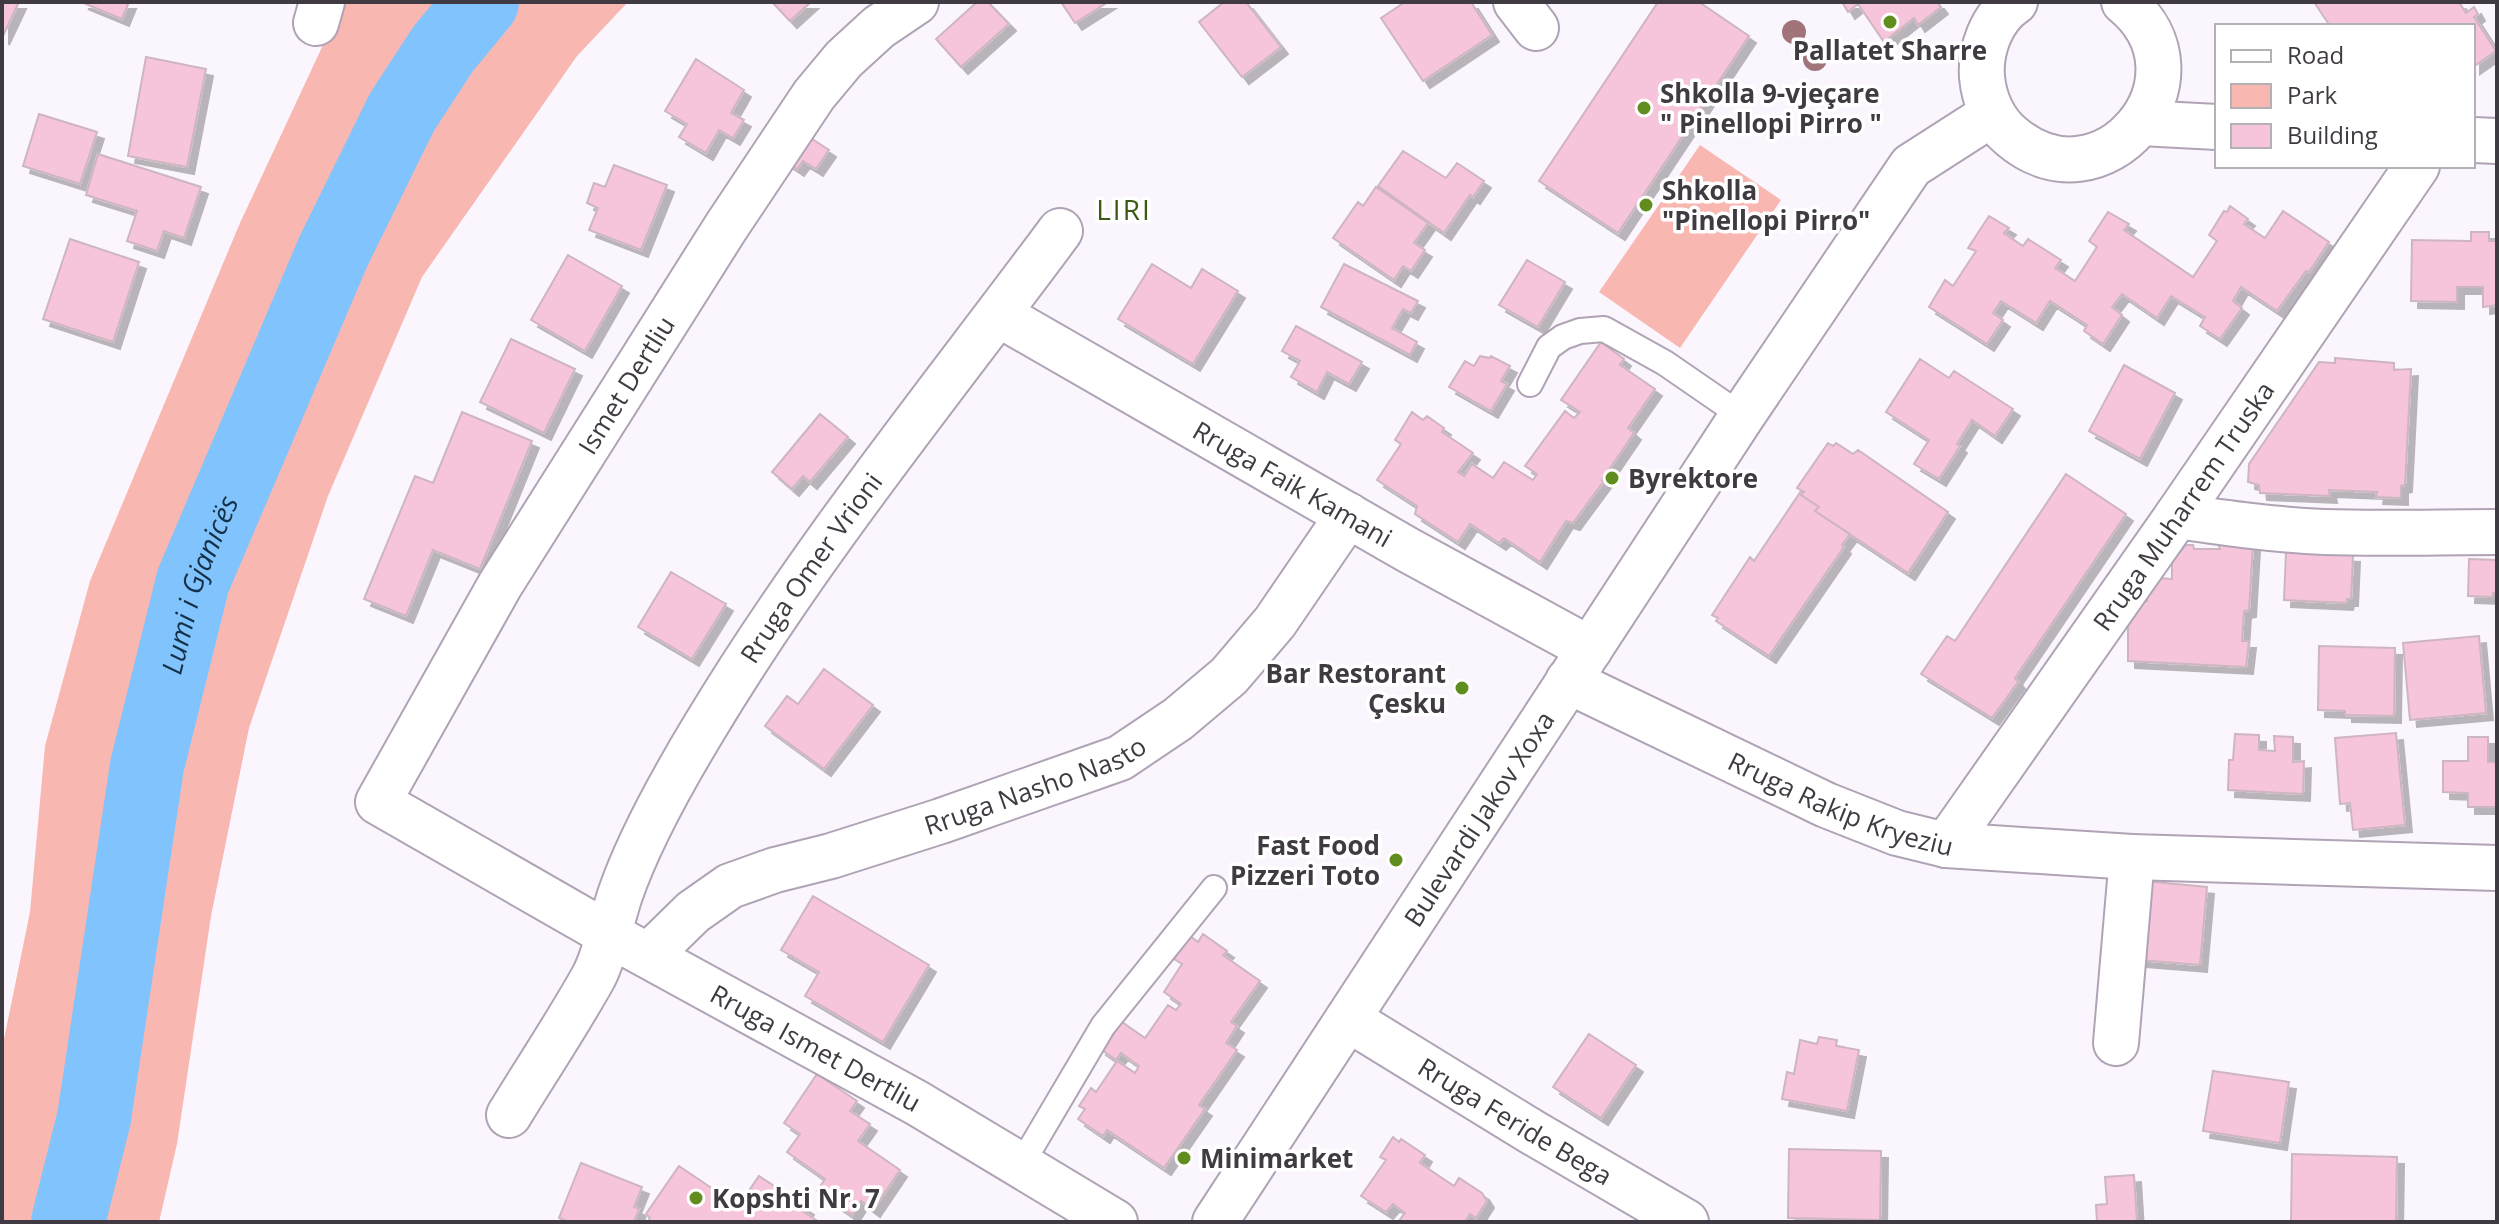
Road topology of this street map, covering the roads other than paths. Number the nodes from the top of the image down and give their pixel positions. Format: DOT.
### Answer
graph roads {
  1 [pos="916,2"];
  2 [pos="2015,2"];
  3 [pos="2124,2"];
  4 [pos="1992,114"];
  5 [pos="2141,123"];
  6 [pos="2215,127"];
  7 [pos="2475,140"];
  8 [pos="2497,141"];
  9 [pos="2416,168"];
  10 [pos="1060,231"];
  11 [pos="998,314"];
  12 [pos="1530,384"];
  13 [pos="1742,416"];
  14 [pos="1348,515"];
  15 [pos="2177,516"];
  16 [pos="2497,532"];
  17 [pos="1579,665"];
  18 [pos="378,802"];
  19 [pos="1946,845"];
  20 [pos="2132,857"];
  21 [pos="2497,868"];
  22 [pos="1214,888"];
  23 [pos="610,935"];
  24 [pos="649,955"];
  25 [pos="1348,1019"];
  26 [pos="2116,1043"];
  27 [pos="509,1115"];
  28 [pos="1021,1165"];
  29 [pos="1115,1222"];
  30 [pos="1215,1222"];
  31 [pos="1686,1222"];
  1 -- 18 [label="street, Ismet Dertliu"];
  2 -- 4 [label="street"];
  3 -- 5 [label="street"];
  4 -- 5 [label="street"];
  4 -- 13 [label="street, Bulevardi Jakov Xoxa"];
  5 -- 6 [label="street"];
  7 -- 8 [label="street"];
  9 -- 15 [label="street, Rruga Muharrem Truska"];
  10 -- 11 [label="street, Rruga Omer Vrioni"];
  11 -- 14 [label="street, Rruga Faik Kamani"];
  11 -- 23 [label="street, Rruga Omer Vrioni"];
  12 -- 13 [label="lane"];
  13 -- 17 [label="street, Bulevardi Jakov Xoxa"];
  14 -- 17 [label="street, Rruga Faik Kamani"];
  14 -- 24 [label="street, Rruga Nasho Nasto"];
  15 -- 16 [label="street"];
  15 -- 19 [label="street, Rruga Muharrem Truska"];
  17 -- 19 [label="street, Rruga Rakip Kryeziu"];
  17 -- 25 [label="street, Bulevardi Jakov Xoxa"];
  18 -- 23 [label="street, Rruga Ismet Dertliu"];
  19 -- 20 [label="street, Rruga Rakip Kryeziu"];
  20 -- 21 [label="street, Rruga Rakip Kryeziu"];
  20 -- 26 [label="street"];
  22 -- 28 [label="lane"];
  23 -- 24 [label="street, Rruga Ismet Dertliu"];
  23 -- 27 [label="street"];
  24 -- 28 [label="street, Rruga Ismet Dertliu"];
  25 -- 30 [label="street, Bulevardi Jakov Xoxa"];
  25 -- 31 [label="street, Rruga Feride Bega"];
  28 -- 29 [label="street, Rruga Ismet Dertliu"];
}
